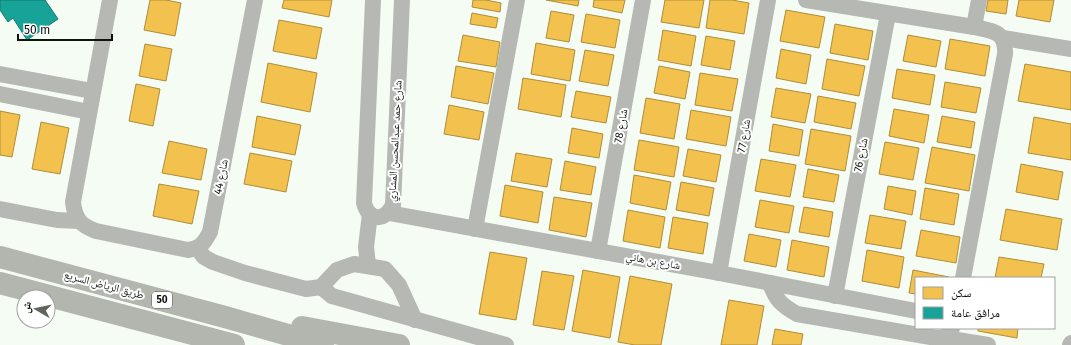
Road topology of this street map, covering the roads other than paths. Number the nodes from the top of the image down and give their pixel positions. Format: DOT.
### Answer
graph roads {
  1 [pos="110,0"];
  2 [pos="255,0"];
  3 [pos="373,0"];
  4 [pos="402,0"];
  5 [pos="517,0"];
  6 [pos="643,0"];
  7 [pos="768,0"];
  8 [pos="806,0"];
  9 [pos="979,0"];
  10 [pos="888,14"];
  11 [pos="974,27"];
  12 [pos="1002,38"];
  13 [pos="1071,49"];
  14 [pos="0,74"];
  15 [pos="92,91"];
  16 [pos="0,94"];
  17 [pos="89,112"];
  18 [pos="0,209"];
  19 [pos="379,215"];
  20 [pos="79,221"];
  21 [pos="475,229"];
  22 [pos="197,248"];
  23 [pos="598,251"];
  24 [pos="0,257"];
  25 [pos="368,266"];
  26 [pos="719,273"];
  27 [pos="963,277"];
  28 [pos="0,283"];
  29 [pos="770,283"];
  30 [pos="321,287"];
  31 [pos="835,296"];
  32 [pos="915,312"];
  33 [pos="225,317"];
  34 [pos="415,320"];
  35 [pos="188,332"];
  36 [pos="949,333"];
  37 [pos="221,345"];
  38 [pos="234,345"];
  39 [pos="323,345"];
  40 [pos="399,345"];
  41 [pos="506,345"];
  42 [pos="988,345"];
  1 -- 15 [label="street"];
  2 -- 22 [label="street, شارع 44"];
  3 -- 19 [label="street"];
  4 -- 19 [label="street, شارع حمد عبدالمحسن المشاري"];
  5 -- 21 [label="street"];
  6 -- 23 [label="street, شارع 78"];
  7 -- 26 [label="street, شارع 77"];
  8 -- 10 [label="street"];
  9 -- 11 [label="street"];
  10 -- 11 [label="street"];
  10 -- 31 [label="street, شارع 76"];
  11 -- 12 [label="street"];
  12 -- 13 [label="street"];
  12 -- 27 [label="street"];
  14 -- 15 [label="street"];
  15 -- 17 [label="street"];
  16 -- 17 [label="street"];
  17 -- 20 [label="street"];
  18 -- 20 [label="street"];
  19 -- 21 [label="street, شارع بن هاني"];
  19 -- 25 [label="street, شارع حمد عبدالمحسن المشاري"];
  20 -- 22 [label="street"];
  21 -- 23 [label="street, شارع بن هاني"];
  22 -- 30 [label="street"];
  23 -- 26 [label="street, شارع بن هاني"];
  24 -- 33 [label="highway, طريق الرياض السريع / 50"];
  25 -- 30 [label="street"];
  25 -- 34 [label="street"];
  26 -- 29 [label="street, شارع بن هاني"];
  28 -- 35 [label="highway, 50"];
  29 -- 31 [label="street, شارع بن هاني"];
  29 -- 36 [label="street"];
  30 -- 34 [label="street"];
  31 -- 32 [label="street, شارع بن هاني"];
  33 -- 39 [label="highway, طريق الرياض السريع / 50"];
  33 -- 40 [label="highway"];
  34 -- 41 [label="street"];
  35 -- 37 [label="highway"];
  35 -- 38 [label="highway, 50"];
  36 -- 42 [label="street"];
}
